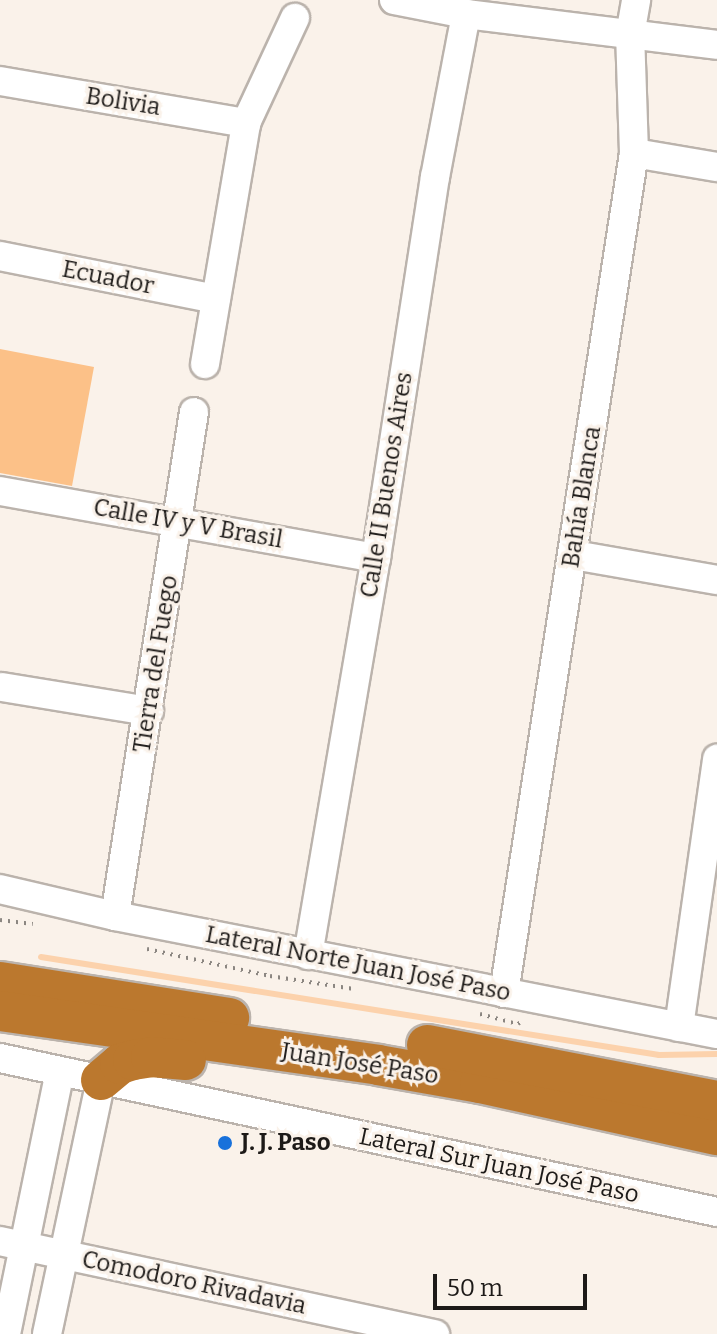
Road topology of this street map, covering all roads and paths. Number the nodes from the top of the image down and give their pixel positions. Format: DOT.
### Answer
graph roads {
  1 [pos="394,0"];
  2 [pos="636,0"];
  3 [pos="466,14"];
  4 [pos="295,18"];
  5 [pos="630,35"];
  6 [pos="717,45"];
  7 [pos="0,81"];
  8 [pos="246,123"];
  9 [pos="634,153"];
  10 [pos="717,167"];
  11 [pos="0,256"];
  12 [pos="216,299"];
  13 [pos="205,364"];
  14 [pos="194,412"];
  15 [pos="0,491"];
  16 [pos="179,523"];
  17 [pos="574,555"];
  18 [pos="376,558"];
  19 [pos="717,580"];
  20 [pos="2,687"];
  21 [pos="149,711"];
  22 [pos="717,759"];
  23 [pos="0,889"];
  24 [pos="115,916"];
  25 [pos="0,953"];
  26 [pos="308,955"];
  27 [pos="0,982"];
  28 [pos="504,993"];
  29 [pos="0,1011"];
  30 [pos="213,1015"];
  31 [pos="679,1027"];
  32 [pos="717,1034"];
  33 [pos="0,1058"];
  34 [pos="60,1071"];
  35 [pos="101,1080"];
  36 [pos="583,1104"];
  37 [pos="714,1120"];
  38 [pos="717,1212"];
  39 [pos="12,1244"];
  40 [pos="63,1255"];
  41 [pos="361,1326"];
  42 [pos="6,1334"];
  43 [pos="47,1334"];
  44 [pos="435,1334"];
  1 -- 3 [label="street"];
  2 -- 5 [label="street, Bahía Blanca"];
  3 -- 5 [label="street"];
  3 -- 18 [label="street, Calle II Buenos Aires"];
  4 -- 8 [label="street"];
  5 -- 6 [label="street"];
  5 -- 9 [label="street, Bahía Blanca"];
  7 -- 8 [label="street, Bolivia"];
  8 -- 12 [label="street"];
  9 -- 10 [label="street"];
  9 -- 17 [label="street, Bahía Blanca"];
  11 -- 12 [label="street, Ecuador"];
  12 -- 13 [label="street"];
  14 -- 16 [label="street, Tierra del Fuego"];
  15 -- 16 [label="street, Calle IV y V Brasil"];
  16 -- 18 [label="street, Calle IV y V Brasil"];
  16 -- 21 [label="street, Tierra del Fuego"];
  17 -- 19 [label="street"];
  17 -- 28 [label="street, Bahía Blanca"];
  18 -- 26 [label="street, Calle II Buenos Aires"];
  20 -- 21 [label="street"];
  21 -- 24 [label="street, Tierra del Fuego"];
  22 -- 31 [label="street"];
  23 -- 24 [label="street, Lateral Norte Juan José Paso"];
  24 -- 26 [label="street, Lateral Norte Juan José Paso"];
  25 -- 30 [label="highway"];
  26 -- 28 [label="street, Lateral Norte Juan José Paso"];
  27 -- 30 [label="highway, Juan José Paso"];
  28 -- 31 [label="street, Lateral Norte Juan José Paso"];
  29 -- 36 [label="highway, Juan José Paso"];
  30 -- 37 [label="highway, Juan José Paso"];
  31 -- 32 [label="street, Lateral Norte Juan José Paso"];
  33 -- 34 [label="street, Lateral Sur Juan José Paso"];
  34 -- 35 [label="street, Lateral Sur Juan José Paso"];
  34 -- 39 [label="street"];
  35 -- 36 [label="highway"];
  35 -- 38 [label="street, Lateral Sur Juan José Paso"];
  35 -- 40 [label="street"];
  36 -- 37 [label="highway, Juan José Paso"];
  39 -- 40 [label="street, Comodoro Rivadavia"];
  39 -- 42 [label="street"];
  40 -- 41 [label="street, Comodoro Rivadavia"];
  40 -- 43 [label="street"];
  41 -- 44 [label="street, Comodoro Rivadavia"];
}
